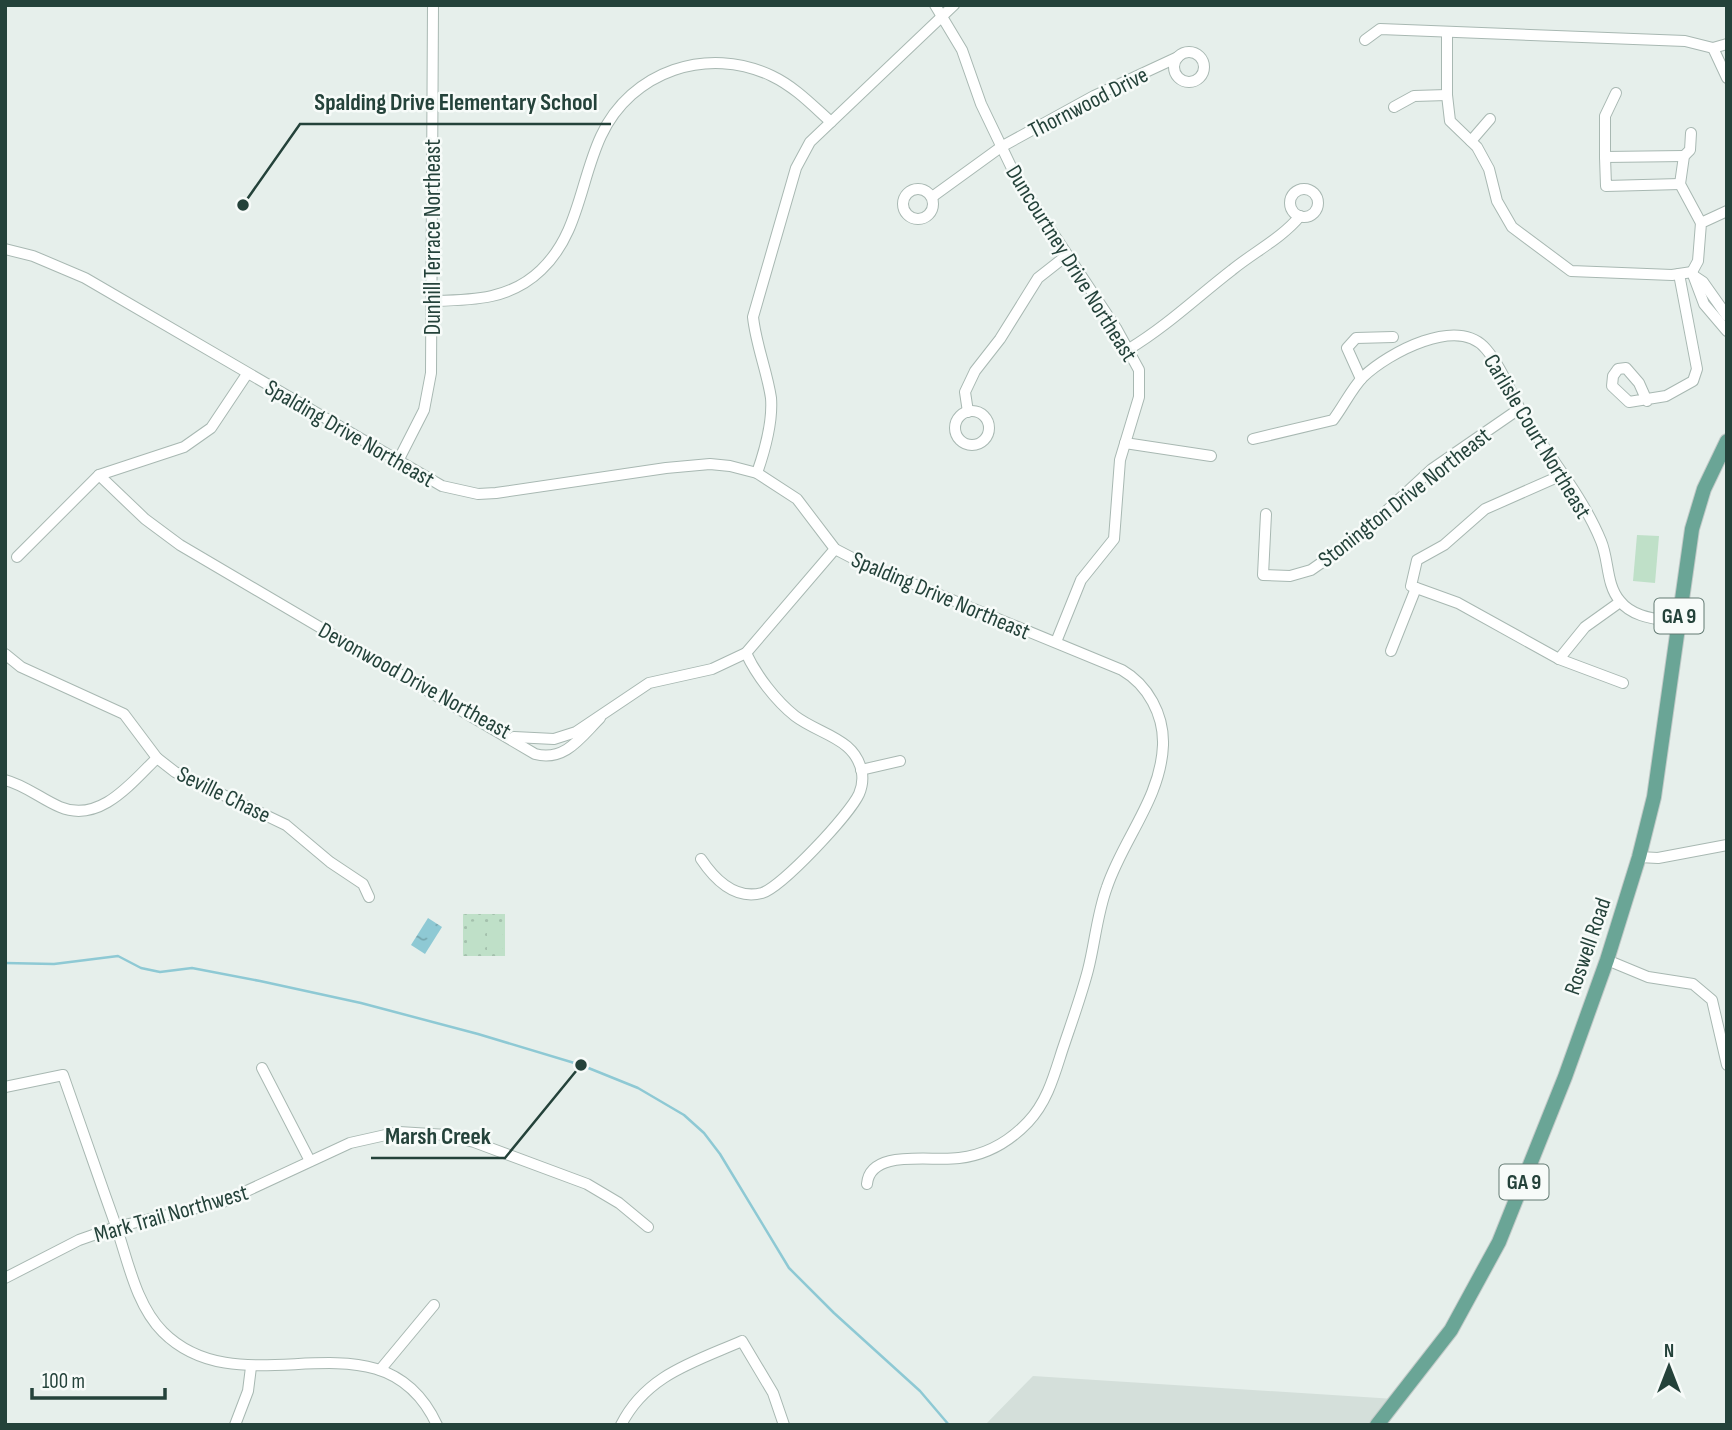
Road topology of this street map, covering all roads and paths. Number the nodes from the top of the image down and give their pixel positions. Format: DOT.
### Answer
graph roads {
  1 [pos="433,5"];
  2 [pos="935,5"];
  3 [pos="954,5"];
  4 [pos="942,15"];
  5 [pos="1447,33"];
  6 [pos="1365,40"];
  7 [pos="1727,44"];
  8 [pos="1713,48"];
  9 [pos="1178,57"];
  10 [pos="1727,78"];
  11 [pos="1616,93"];
  12 [pos="1447,95"];
  13 [pos="1394,107"];
  14 [pos="1490,120"];
  15 [pos="831,122"];
  16 [pos="1691,133"];
  17 [pos="1471,141"];
  18 [pos="1001,147"];
  19 [pos="1684,156"];
  20 [pos="1605,157"];
  21 [pos="1680,184"];
  22 [pos="932,197"];
  23 [pos="1727,211"];
  24 [pos="1300,216"];
  25 [pos="1701,223"];
  26 [pos="5,249"];
  27 [pos="1066,256"];
  28 [pos="1679,274"];
  29 [pos="1693,274"];
  30 [pos="432,301"];
  31 [pos="1727,316"];
  32 [pos="1727,331"];
  33 [pos="1393,337"];
  34 [pos="1129,349"];
  35 [pos="247,374"];
  36 [pos="1361,379"];
  37 [pos="1647,401"];
  38 [pos="1519,409"];
  39 [pos="968,412"];
  40 [pos="1253,439"];
  41 [pos="1727,442"];
  42 [pos="1125,443"];
  43 [pos="1211,456"];
  44 [pos="398,461"];
  45 [pos="757,473"];
  46 [pos="99,475"];
  47 [pos="1562,475"];
  48 [pos="1266,514"];
  49 [pos="835,549"];
  50 [pos="18,557"];
  51 [pos="1416,588"];
  52 [pos="1620,602"];
  53 [pos="1678,623"];
  54 [pos="1056,642"];
  55 [pos="1391,651"];
  56 [pos="746,653"];
  57 [pos="5,654"];
  58 [pos="1559,659"];
  59 [pos="1623,683"];
  60 [pos="600,718"];
  61 [pos="504,736"];
  62 [pos="158,758"];
  63 [pos="900,761"];
  64 [pos="861,771"];
  65 [pos="5,780"];
  66 [pos="1727,845"];
  67 [pos="1639,857"];
  68 [pos="701,859"];
  69 [pos="369,897"];
  70 [pos="1607,960"];
  71 [pos="1727,1065"];
  72 [pos="262,1068"];
  73 [pos="5,1087"];
  74 [pos="310,1161"];
  75 [pos="867,1184"];
  76 [pos="116,1227"];
  77 [pos="648,1227"];
  78 [pos="5,1278"];
  79 [pos="434,1305"];
  80 [pos="251,1367"];
  81 [pos="380,1370"];
  82 [pos="235,1425"];
  83 [pos="437,1425"];
  84 [pos="621,1425"];
  85 [pos="783,1425"];
  86 [pos="1377,1425"];
  1 -- 30 [label="street, Dunhill Terrace Northeast"];
  2 -- 4 [label="street, Duncourtney Drive Northeast"];
  3 -- 4 [label="street"];
  4 -- 15 [label="street"];
  4 -- 18 [label="street, Duncourtney Drive Northeast"];
  5 -- 6 [label="street"];
  5 -- 8 [label="street"];
  5 -- 12 [label="street"];
  7 -- 8 [label="street"];
  8 -- 10 [label="street"];
  9 -- 18 [label="street, Thornwood Drive"];
  11 -- 20 [label="street"];
  12 -- 13 [label="street"];
  12 -- 17 [label="street"];
  14 -- 17 [label="street"];
  15 -- 30 [label="street"];
  15 -- 45 [label="street"];
  16 -- 19 [label="street"];
  17 -- 28 [label="street"];
  18 -- 22 [label="street, Thornwood Drive"];
  18 -- 27 [label="street, Duncourtney Drive Northeast"];
  19 -- 20 [label="street"];
  19 -- 21 [label="street"];
  20 -- 21 [label="street"];
  21 -- 25 [label="street"];
  23 -- 25 [label="street"];
  24 -- 34 [label="street"];
  25 -- 29 [label="street"];
  26 -- 35 [label="street, Spalding Drive Northeast"];
  27 -- 34 [label="street, Duncourtney Drive Northeast"];
  27 -- 39 [label="street"];
  28 -- 29 [label="street"];
  28 -- 37 [label="street"];
  29 -- 31 [label="street"];
  29 -- 32 [label="street"];
  30 -- 44 [label="street, Dunhill Terrace Northeast"];
  33 -- 36 [label="street"];
  34 -- 42 [label="street, Duncourtney Drive Northeast"];
  35 -- 44 [label="street, Spalding Drive Northeast"];
  35 -- 46 [label="street"];
  36 -- 38 [label="street, Carlisle Court Northeast"];
  36 -- 40 [label="street, Carlisle Court Northeast"];
  38 -- 47 [label="street, Carlisle Court Northeast"];
  38 -- 48 [label="street, Stonington Drive Northeast"];
  41 -- 53 [label="main road, Roswell Road / GA 9"];
  42 -- 43 [label="street"];
  42 -- 54 [label="street, Duncourtney Drive Northeast"];
  44 -- 45 [label="street, Spalding Drive Northeast"];
  45 -- 49 [label="street, Spalding Drive Northeast"];
  46 -- 50 [label="street"];
  46 -- 61 [label="street, Devonwood Drive Northeast"];
  47 -- 51 [label="street"];
  47 -- 52 [label="street, Carlisle Court Northeast"];
  49 -- 54 [label="street, Spalding Drive Northeast"];
  49 -- 56 [label="street, Devonwood Drive Northeast"];
  51 -- 55 [label="street"];
  51 -- 58 [label="street"];
  52 -- 53 [label="street"];
  52 -- 58 [label="street"];
  53 -- 67 [label="main road, Roswell Road / GA 9"];
  54 -- 75 [label="street, Spalding Drive Northeast"];
  56 -- 60 [label="street, Devonwood Drive Northeast"];
  56 -- 64 [label="street"];
  57 -- 62 [label="street, Seville Chase"];
  58 -- 59 [label="street"];
  60 -- 61 [label="street, Devonwood Drive Northeast"];
  60 -- 61 [label="street"];
  62 -- 65 [label="street"];
  62 -- 69 [label="street, Seville Chase"];
  63 -- 64 [label="street"];
  64 -- 68 [label="street"];
  66 -- 67 [label="street"];
  67 -- 70 [label="main road, Roswell Road / GA 9"];
  70 -- 71 [label="street"];
  70 -- 86 [label="main road, Roswell Road / GA 9"];
  72 -- 74 [label="street"];
  73 -- 76 [label="street"];
  74 -- 76 [label="street, Mark Trail Northwest"];
  74 -- 77 [label="street, Mark Trail Northwest"];
  76 -- 78 [label="street, Mark Trail Northwest"];
  76 -- 80 [label="street"];
  79 -- 81 [label="street"];
  80 -- 81 [label="street"];
  80 -- 82 [label="street"];
  81 -- 83 [label="street"];
  84 -- 85 [label="street"];
}
